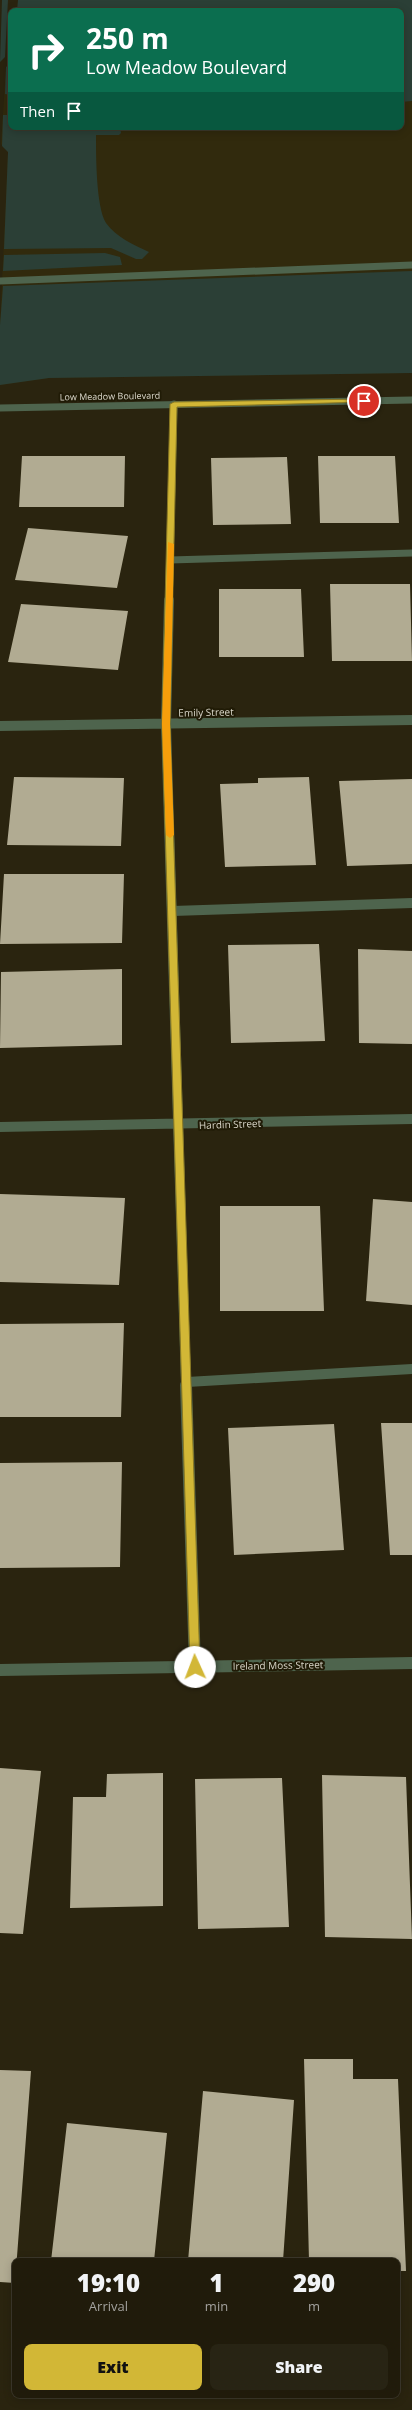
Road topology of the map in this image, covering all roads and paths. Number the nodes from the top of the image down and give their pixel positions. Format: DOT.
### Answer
graph roads {
  1 [pos="412,265"];
  2 [pos="0,281"];
  3 [pos="412,400"];
  4 [pos="174,404"];
  5 [pos="0,408"];
  6 [pos="412,553"];
  7 [pos="170,560"];
  8 [pos="412,720"];
  9 [pos="166,724"];
  10 [pos="0,726"];
  11 [pos="412,903"];
  12 [pos="173,911"];
  13 [pos="412,1119"];
  14 [pos="180,1125"];
  15 [pos="0,1127"];
  16 [pos="412,1368"];
  17 [pos="187,1382"];
  18 [pos="412,1663"];
  19 [pos="195,1667"];
  20 [pos="0,1670"];
  1 -- 2 [label="street"];
  3 -- 4 [label="street, Low Meadow Boulevard"];
  4 -- 5 [label="street, Low Meadow Boulevard"];
  4 -- 7 [label="street"];
  6 -- 7 [label="street"];
  7 -- 9 [label="street"];
  8 -- 9 [label="street, Emily Street"];
  9 -- 10 [label="street, Emily Street"];
  9 -- 12 [label="street"];
  11 -- 12 [label="street"];
  12 -- 14 [label="street"];
  13 -- 14 [label="street, Hardin Street"];
  14 -- 15 [label="street, Hardin Street"];
  14 -- 17 [label="street"];
  16 -- 17 [label="street"];
  17 -- 19 [label="street"];
  18 -- 19 [label="street, Ireland Moss Street"];
  19 -- 20 [label="street, Ireland Moss Street"];
}
